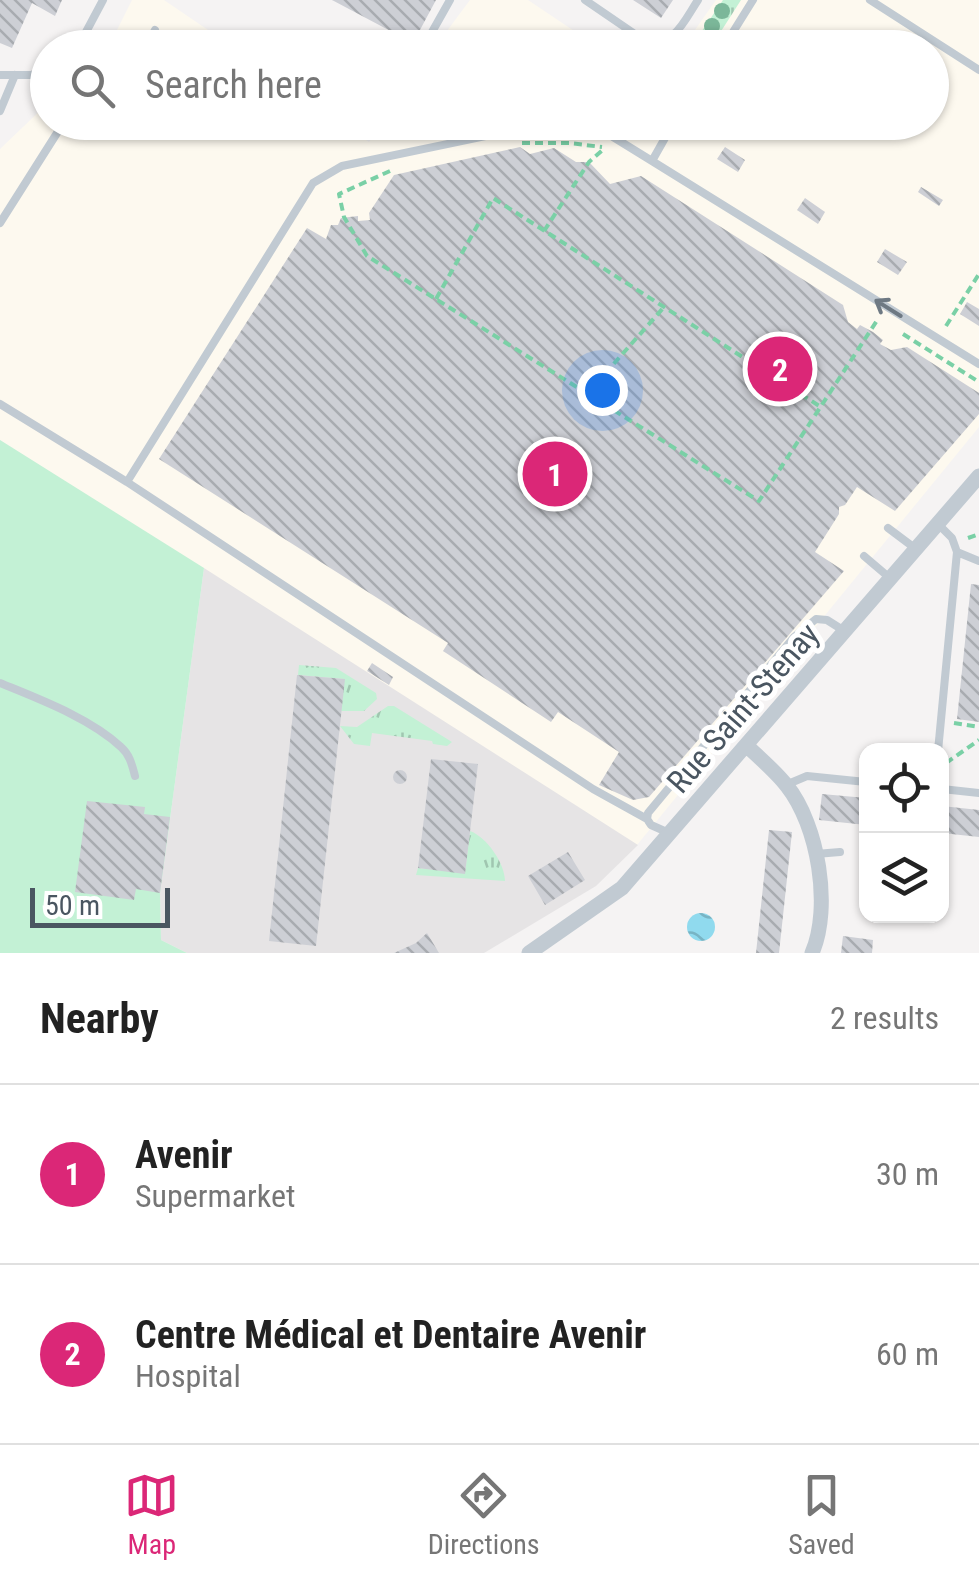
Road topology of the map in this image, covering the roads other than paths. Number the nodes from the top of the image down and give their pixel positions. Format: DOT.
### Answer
graph roads {
  1 [pos="103,0"];
  2 [pos="450,0"];
  3 [pos="586,0"];
  4 [pos="698,0"];
  5 [pos="753,0"];
  6 [pos="870,0"];
  7 [pos="87,30"];
  8 [pos="433,30"];
  9 [pos="629,30"];
  10 [pos="677,30"];
  11 [pos="734,30"];
  12 [pos="917,30"];
  13 [pos="949,51"];
  14 [pos="979,70"];
  15 [pos="0,75"];
  16 [pos="16,75"];
  17 [pos="30,76"];
  18 [pos="0,110"];
  19 [pos="53,140"];
  20 [pos="464,140"];
  21 [pos="618,140"];
  22 [pos="664,140"];
  23 [pos="652,161"];
  24 [pos="0,223"];
  25 [pos="975,362"];
  26 [pos="0,404"];
  27 [pos="979,476"];
  28 [pos="127,482"];
  29 [pos="938,524"];
  30 [pos="888,528"];
  31 [pos="916,550"];
  32 [pos="957,552"];
  33 [pos="864,556"];
  34 [pos="979,561"];
  35 [pos="891,579"];
  36 [pos="846,632"];
  37 [pos="0,682"];
  38 [pos="939,743"];
  39 [pos="748,747"];
  40 [pos="135,776"];
  41 [pos="859,781"];
  42 [pos="786,784"];
  43 [pos="949,790"];
  44 [pos="979,793"];
  45 [pos="646,819"];
  46 [pos="669,834"];
  47 [pos="840,852"];
  48 [pos="816,854"];
  49 [pos="815,951"];
  50 [pos="528,953"];
  1 -- 7 [label="lane"];
  2 -- 8 [label="lane"];
  3 -- 9 [label="lane"];
  4 -- 10 [label="lane"];
  5 -- 11 [label="lane"];
  6 -- 12 [label="lane"];
  13 -- 14 [label="lane"];
  15 -- 16 [label="lane"];
  16 -- 17 [label="lane"];
  16 -- 18 [label="lane"];
  19 -- 24 [label="lane"];
  20 -- 28 [label="lane"];
  21 -- 23 [label="lane"];
  22 -- 23 [label="lane"];
  25 -- 23 [label="lane, one-way"];
  26 -- 28 [label="lane"];
  27 -- 29 [label="street, Rue Saint-Stenay"];
  28 -- 45 [label="lane"];
  29 -- 31 [label="street, Rue Saint-Stenay"];
  29 -- 32 [label="lane"];
  30 -- 31 [label="lane"];
  31 -- 35 [label="street, Rue Saint-Stenay"];
  32 -- 34 [label="lane"];
  32 -- 38 [label="lane"];
  33 -- 35 [label="lane"];
  35 -- 36 [label="street, Rue Saint-Stenay"];
  36 -- 39 [label="street, Rue Saint-Stenay"];
  36 -- 45 [label="lane"];
  37 -- 40 [label="lane"];
  39 -- 42 [label="street"];
  39 -- 46 [label="street, Rue Saint-Stenay"];
  41 -- 42 [label="lane"];
  42 -- 48 [label="street"];
  43 -- 44 [label="lane"];
  45 -- 46 [label="lane"];
  46 -- 50 [label="street, Rue Saint-Stenay"];
  47 -- 48 [label="lane"];
  48 -- 49 [label="street"];
}
